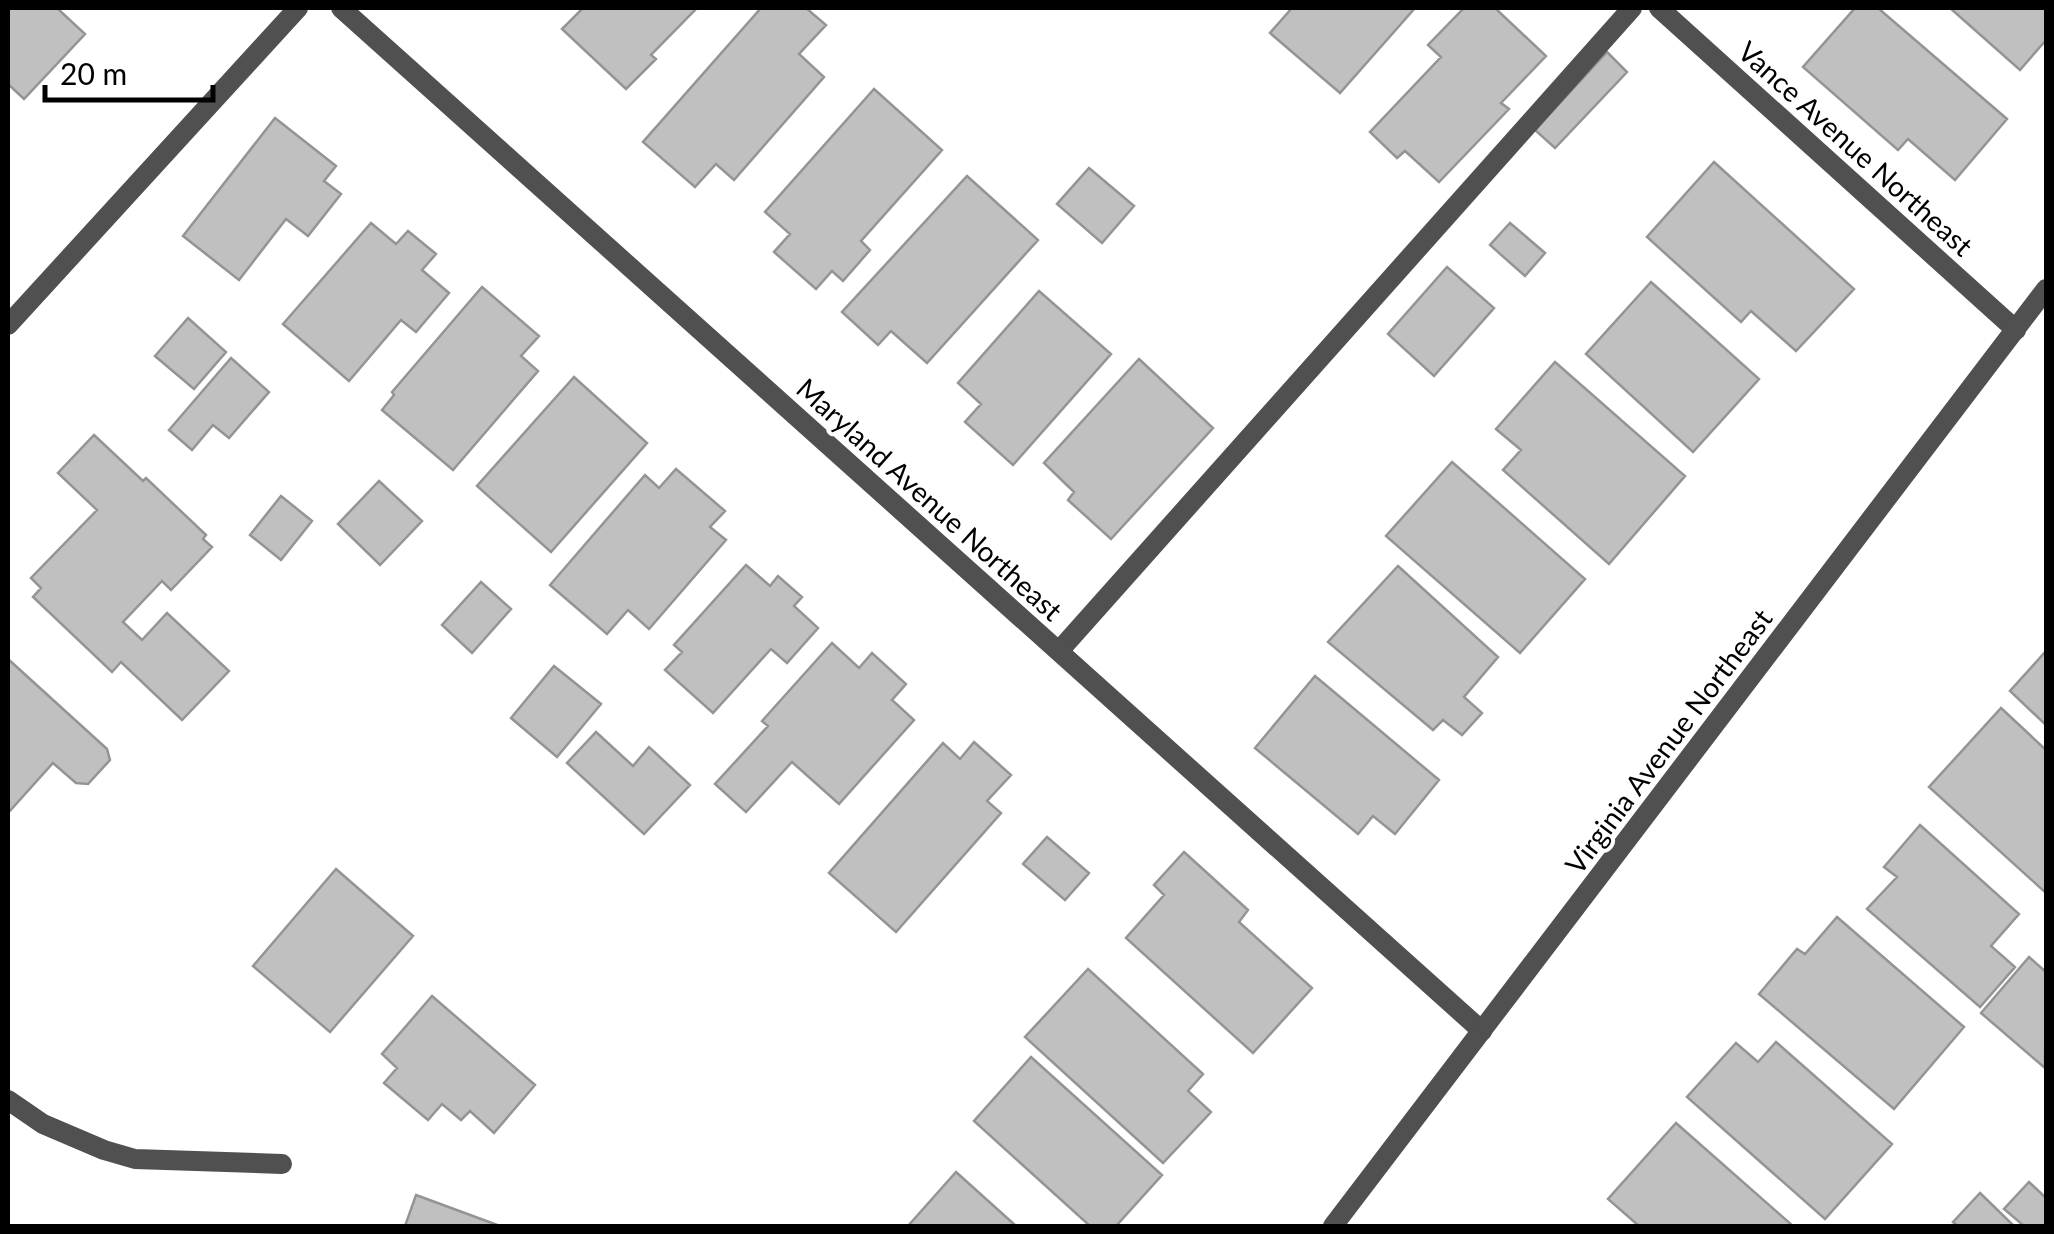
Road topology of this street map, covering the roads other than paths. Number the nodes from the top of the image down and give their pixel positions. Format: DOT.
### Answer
graph roads {
  1 [pos="298,8"];
  2 [pos="342,8"];
  3 [pos="1632,8"];
  4 [pos="1659,8"];
  5 [pos="2046,289"];
  6 [pos="8,325"];
  7 [pos="2016,330"];
  8 [pos="1059,651"];
  9 [pos="1482,1031"];
  10 [pos="8,1100"];
  11 [pos="282,1164"];
  12 [pos="1333,1226"];
  1 -- 6 [label="street"];
  2 -- 8 [label="street, Maryland Avenue Northeast"];
  3 -- 8 [label="street"];
  4 -- 7 [label="street, Vance Avenue Northeast"];
  5 -- 7 [label="street, Virginia Avenue Northeast"];
  7 -- 9 [label="street, Virginia Avenue Northeast"];
  8 -- 9 [label="street, Maryland Avenue Northeast"];
  9 -- 12 [label="street, Virginia Avenue Northeast"];
  10 -- 11 [label="street"];
}
